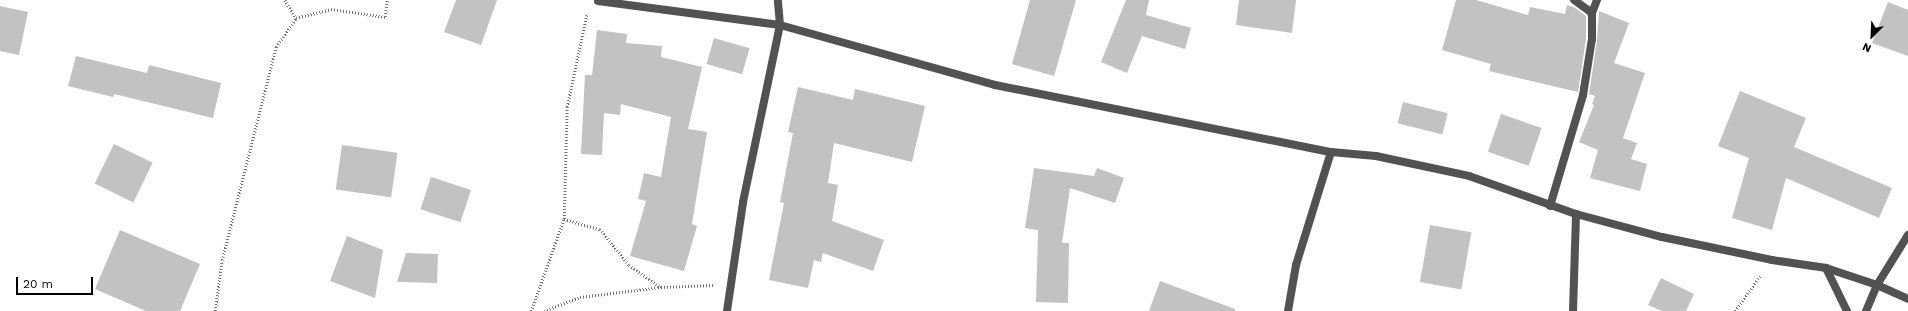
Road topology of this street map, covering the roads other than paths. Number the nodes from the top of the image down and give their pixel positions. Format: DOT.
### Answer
graph roads {
  1 [pos="598,0"];
  2 [pos="778,0"];
  3 [pos="1574,0"];
  4 [pos="1597,0"];
  5 [pos="1592,13"];
  6 [pos="780,25"];
  7 [pos="1331,152"];
  8 [pos="1550,206"];
  9 [pos="1576,214"];
  10 [pos="1908,235"];
  11 [pos="1826,268"];
  12 [pos="1877,285"];
  13 [pos="1908,299"];
  14 [pos="727,311"];
  15 [pos="1288,311"];
  16 [pos="1573,311"];
  17 [pos="1847,311"];
  18 [pos="1866,311"];
  1 -- 6 [label="street"];
  2 -- 6 [label="street"];
  3 -- 5 [label="street"];
  4 -- 5 [label="street"];
  5 -- 8 [label="street"];
  6 -- 7 [label="street"];
  6 -- 14 [label="street"];
  7 -- 8 [label="street"];
  7 -- 15 [label="street"];
  8 -- 9 [label="street"];
  9 -- 11 [label="street"];
  9 -- 16 [label="street"];
  10 -- 12 [label="street"];
  11 -- 12 [label="street"];
  11 -- 17 [label="street"];
  12 -- 13 [label="street"];
  12 -- 18 [label="street"];
}
